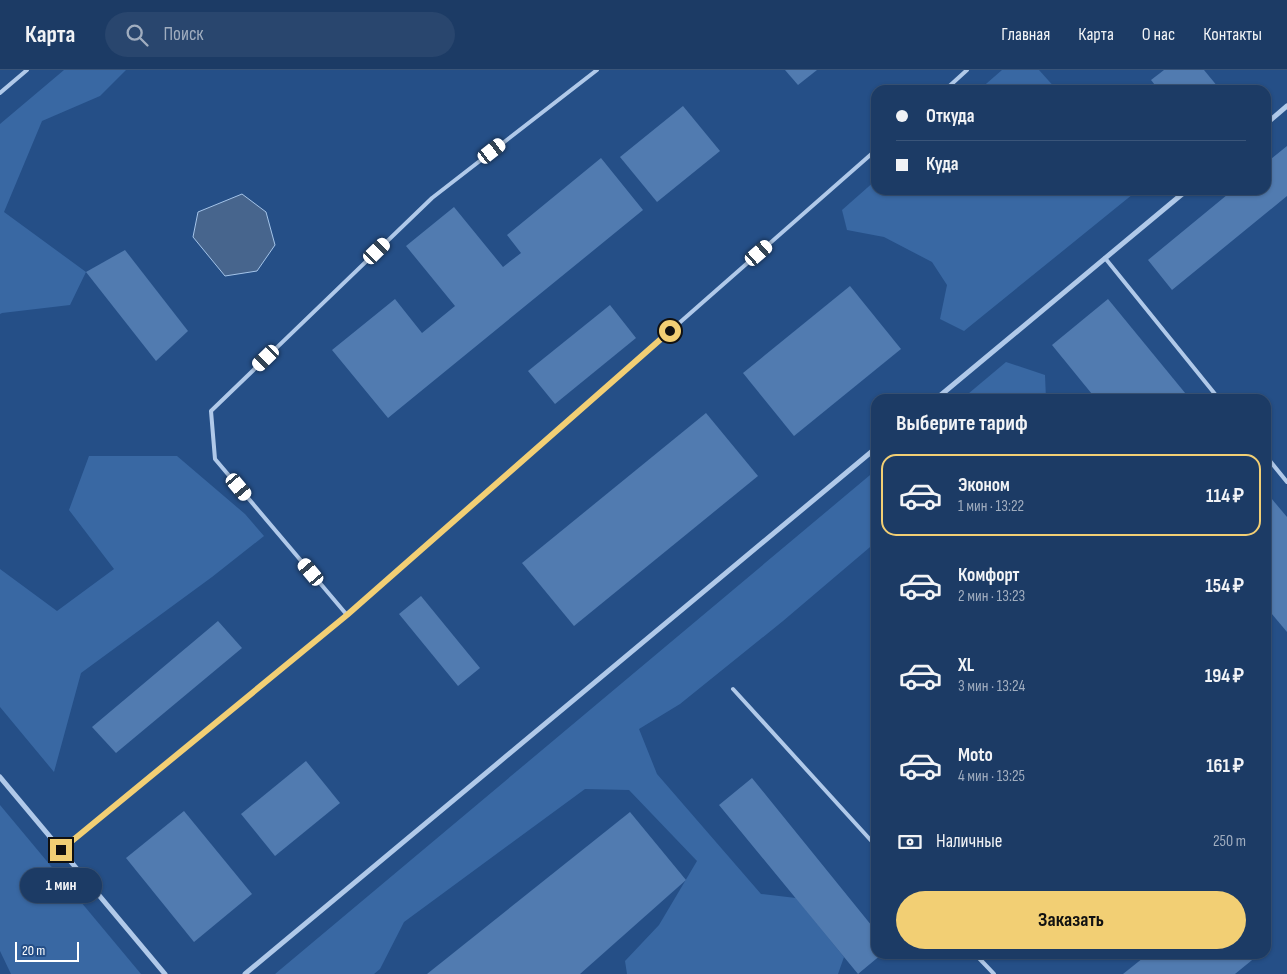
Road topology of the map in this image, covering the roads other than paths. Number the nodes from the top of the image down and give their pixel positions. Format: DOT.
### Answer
graph roads {
  1 [pos="27,70"];
  2 [pos="597,70"];
  3 [pos="968,70"];
  4 [pos="951,85"];
  5 [pos="0,92"];
  6 [pos="1287,106"];
  7 [pos="1271,120"];
  8 [pos="871,154"];
  9 [pos="1180,195"];
  10 [pos="1105,258"];
  11 [pos="942,394"];
  12 [pos="1215,394"];
  13 [pos="871,452"];
  14 [pos="1271,462"];
  15 [pos="1287,482"];
  16 [pos="347,615"];
  17 [pos="733,689"];
  18 [pos="0,777"];
  19 [pos="871,841"];
  20 [pos="61,850"];
  21 [pos="980,959"];
  22 [pos="165,974"];
  23 [pos="245,974"];
  24 [pos="994,974"];
  1 -- 5 [label="lane"];
  2 -- 16 [label="lane"];
  3 -- 4 [label="lane"];
  6 -- 7 [label="street"];
  8 -- 16 [label="lane"];
  9 -- 10 [label="street"];
  10 -- 11 [label="street"];
  10 -- 12 [label="lane"];
  13 -- 23 [label="street"];
  14 -- 15 [label="lane"];
  16 -- 20 [label="lane"];
  17 -- 19 [label="lane"];
  18 -- 20 [label="street"];
  20 -- 22 [label="street"];
  21 -- 24 [label="lane"];
}
